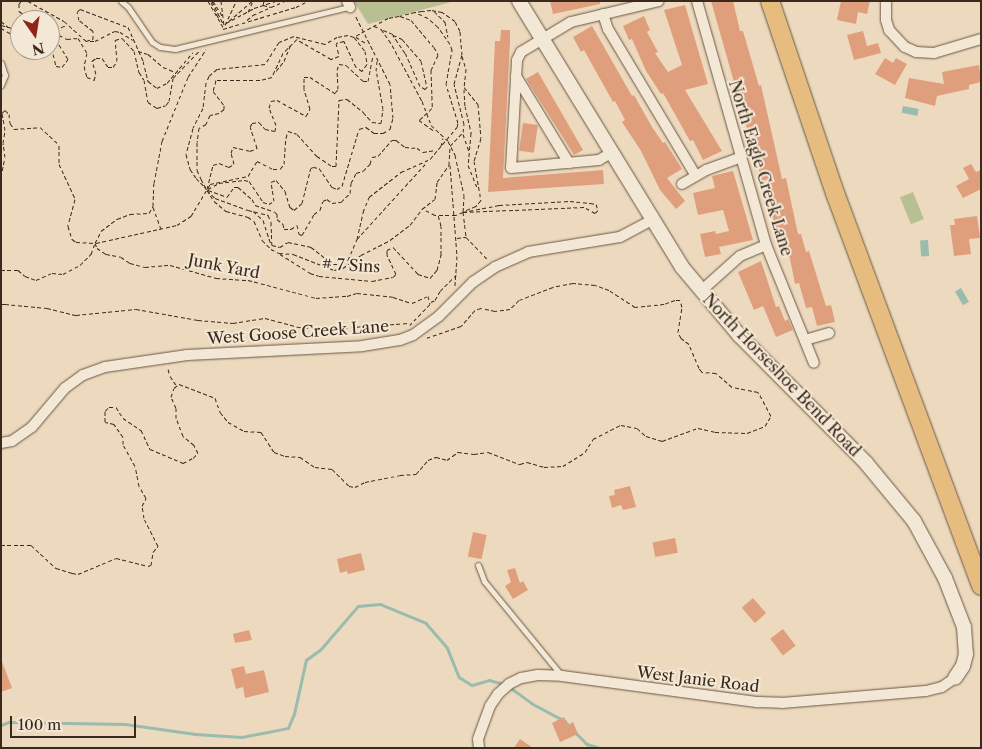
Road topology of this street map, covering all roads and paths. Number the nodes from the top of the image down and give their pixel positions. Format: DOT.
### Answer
graph roads {
  1 [pos="28,1"];
  2 [pos="121,1"];
  3 [pos="211,1"];
  4 [pos="221,1"];
  5 [pos="236,1"];
  6 [pos="276,1"];
  7 [pos="284,1"];
  8 [pos="308,1"];
  9 [pos="519,1"];
  10 [pos="658,1"];
  11 [pos="697,1"];
  12 [pos="770,1"];
  13 [pos="886,1"];
  14 [pos="253,2"];
  15 [pos="264,3"];
  16 [pos="348,4"];
  17 [pos="272,7"];
  18 [pos="431,10"];
  19 [pos="215,11"];
  20 [pos="248,12"];
  21 [pos="415,12"];
  22 [pos="603,14"];
  23 [pos="217,16"];
  24 [pos="399,16"];
  25 [pos="224,18"];
  26 [pos="1,21"];
  27 [pos="246,22"];
  28 [pos="226,23"];
  29 [pos="68,24"];
  30 [pos="373,26"];
  31 [pos="1,27"];
  32 [pos="224,27"];
  33 [pos="8,28"];
  34 [pos="60,28"];
  35 [pos="381,29"];
  36 [pos="362,30"];
  37 [pos="60,35"];
  38 [pos="394,35"];
  39 [pos="354,36"];
  40 [pos="217,38"];
  41 [pos="448,38"];
  42 [pos="542,38"];
  43 [pos="981,39"];
  44 [pos="134,40"];
  45 [pos="89,41"];
  46 [pos="205,41"];
  47 [pos="197,43"];
  48 [pos="291,43"];
  49 [pos="60,46"];
  50 [pos="370,46"];
  51 [pos="138,51"];
  52 [pos="373,54"];
  53 [pos="462,55"];
  54 [pos="54,60"];
  55 [pos="377,61"];
  56 [pos="1,63"];
  57 [pos="276,71"];
  58 [pos="175,72"];
  59 [pos="516,76"];
  60 [pos="1,85"];
  61 [pos="464,87"];
  62 [pos="1,107"];
  63 [pos="3,110"];
  64 [pos="426,114"];
  65 [pos="463,132"];
  66 [pos="437,133"];
  67 [pos="443,138"];
  68 [pos="2,143"];
  69 [pos="441,146"];
  70 [pos="450,146"];
  71 [pos="438,150"];
  72 [pos="469,152"];
  73 [pos="611,153"];
  74 [pos="741,157"];
  75 [pos="430,159"];
  76 [pos="569,163"];
  77 [pos="450,165"];
  78 [pos="696,176"];
  79 [pos="1,177"];
  80 [pos="682,184"];
  81 [pos="208,190"];
  82 [pos="478,190"];
  83 [pos="153,206"];
  84 [pos="422,209"];
  85 [pos="253,211"];
  86 [pos="463,212"];
  87 [pos="453,214"];
  88 [pos="438,215"];
  89 [pos="652,220"];
  90 [pos="161,229"];
  91 [pos="466,237"];
  92 [pos="456,239"];
  93 [pos="357,240"];
  94 [pos="95,243"];
  95 [pos="272,245"];
  96 [pos="766,245"];
  97 [pos="279,253"];
  98 [pos="495,267"];
  99 [pos="1,270"];
  100 [pos="456,275"];
  101 [pos="701,291"];
  102 [pos="1,293"];
  103 [pos="430,302"];
  104 [pos="452,302"];
  105 [pos="1,304"];
  106 [pos="1,316"];
  107 [pos="829,333"];
  108 [pos="413,335"];
  109 [pos="805,340"];
  110 [pos="166,357"];
  111 [pos="814,363"];
  112 [pos="177,386"];
  113 [pos="1,443"];
  114 [pos="1,545"];
  115 [pos="478,565"];
  116 [pos="981,586"];
  117 [pos="562,676"];
  118 [pos="955,678"];
  119 [pos="479,748"];
  1 -- 29 [label="path"];
  2 -- 47 [label="lane"];
  3 -- 19 [label="path"];
  3 -- 19 [label="path"];
  3 -- 25 [label="path"];
  4 -- 25 [label="path"];
  5 -- 28 [label="path"];
  6 -- 15 [label="path"];
  7 -- 17 [label="path"];
  8 -- 27 [label="path"];
  9 -- 42 [label="street, North Horseshoe Bend Road"];
  10 -- 22 [label="street"];
  11 -- 74 [label="street, North Eagle Creek Lane"];
  12 -- 116 [label="highway"];
  13 -- 43 [label="street"];
  14 -- 20 [label="path"];
  14 -- 28 [label="path"];
  15 -- 17 [label="path"];
  15 -- 20 [label="path"];
  16 -- 36 [label="path"];
  16 -- 40 [label="lane"];
  17 -- 27 [label="path"];
  18 -- 21 [label="path"];
  18 -- 41 [label="path"];
  18 -- 53 [label="path"];
  19 -- 23 [label="path"];
  19 -- 23 [label="path"];
  20 -- 28 [label="path"];
  21 -- 24 [label="path"];
  21 -- 41 [label="path"];
  22 -- 42 [label="street"];
  22 -- 78 [label="street"];
  23 -- 32 [label="path"];
  23 -- 32 [label="path"];
  24 -- 30 [label="path"];
  24 -- 64 [label="path"];
  25 -- 32 [label="path"];
  26 -- 33 [label="path"];
  27 -- 32 [label="path"];
  28 -- 32 [label="path"];
  29 -- 34 [label="path"];
  29 -- 45 [label="path"];
  30 -- 35 [label="path"];
  30 -- 36 [label="path"];
  31 -- 33 [label="path"];
  32 -- 40 [label="path"];
  35 -- 38 [label="path"];
  35 -- 64 [label="path"];
  36 -- 39 [label="path"];
  36 -- 50 [label="path"];
  37 -- 46 [label="path"];
  38 -- 38 [label="path"];
  39 -- 48 [label="path"];
  39 -- 50 [label="path"];
  39 -- 81 [label="path"];
  40 -- 46 [label="lane"];
  40 -- 83 [label="path"];
  41 -- 69 [label="path"];
  42 -- 59 [label="street"];
  42 -- 73 [label="street, North Horseshoe Bend Road"];
  44 -- 45 [label="path"];
  44 -- 45 [label="path"];
  44 -- 51 [label="path"];
  46 -- 47 [label="lane"];
  47 -- 58 [label="path"];
  48 -- 57 [label="path"];
  48 -- 57 [label="path"];
  49 -- 54 [label="path"];
  50 -- 52 [label="path"];
  51 -- 58 [label="path"];
  51 -- 58 [label="path"];
  52 -- 55 [label="path"];
  52 -- 81 [label="path"];
  53 -- 61 [label="path"];
  53 -- 65 [label="path"];
  55 -- 81 [label="path"];
  55 -- 81 [label="path"];
  56 -- 60 [label="lane"];
  57 -- 81 [label="path"];
  59 -- 76 [label="street"];
  59 -- 76 [label="street"];
  61 -- 72 [label="path"];
  61 -- 82 [label="path"];
  62 -- 63 [label="path"];
  63 -- 68 [label="path"];
  63 -- 94 [label="path"];
  64 -- 66 [label="path"];
  64 -- 66 [label="path"];
  65 -- 70 [label="path"];
  65 -- 72 [label="path"];
  66 -- 67 [label="path"];
  67 -- 69 [label="path"];
  67 -- 70 [label="path"];
  68 -- 79 [label="path"];
  69 -- 71 [label="path"];
  70 -- 77 [label="path"];
  70 -- 86 [label="path"];
  71 -- 75 [label="path"];
  71 -- 81 [label="path"];
  72 -- 82 [label="path"];
  73 -- 76 [label="street"];
  73 -- 89 [label="street, North Horseshoe Bend Road"];
  74 -- 78 [label="street"];
  74 -- 96 [label="street, North Eagle Creek Lane"];
  75 -- 93 [label="path"];
  75 -- 93 [label="path"];
  77 -- 84 [label="path"];
  77 -- 87 [label="path"];
  78 -- 80 [label="street"];
  81 -- 85 [label="path"];
  81 -- 90 [label="path"];
  81 -- 97 [label="path"];
  82 -- 86 [label="path"];
  83 -- 90 [label="path"];
  83 -- 94 [label="path"];
  84 -- 88 [label="path"];
  84 -- 97 [label="path"];
  85 -- 95 [label="path"];
  85 -- 95 [label="path"];
  86 -- 86 [label="path"];
  86 -- 87 [label="path"];
  86 -- 91 [label="path"];
  87 -- 88 [label="path"];
  87 -- 92 [label="path"];
  88 -- 97 [label="path, # 7 Sins"];
  89 -- 98 [label="street, West Goose Creek Lane"];
  89 -- 101 [label="street, North Horseshoe Bend Road"];
  90 -- 94 [label="path"];
  91 -- 92 [label="path"];
  91 -- 98 [label="path"];
  92 -- 100 [label="path"];
  93 -- 95 [label="path"];
  94 -- 99 [label="path"];
  94 -- 103 [label="path, Junk Yard"];
  96 -- 101 [label="street"];
  96 -- 109 [label="street, North Eagle Creek Lane"];
  98 -- 104 [label="street, West Goose Creek Lane"];
  100 -- 103 [label="path"];
  100 -- 104 [label="path"];
  101 -- 118 [label="street, North Horseshoe Bend Road"];
  102 -- 106 [label="path"];
  103 -- 105 [label="path, bridge"];
  104 -- 108 [label="street, West Goose Creek Lane"];
  107 -- 109 [label="street"];
  108 -- 110 [label="street, West Goose Creek Lane"];
  108 -- 112 [label="path"];
  109 -- 111 [label="street, North Eagle Creek Lane"];
  110 -- 112 [label="path"];
  110 -- 113 [label="street, West Goose Creek Lane"];
  112 -- 114 [label="path"];
  115 -- 117 [label="lane"];
  117 -- 118 [label="street, West Janie Road"];
  117 -- 119 [label="street, West Janie Road"];
}
